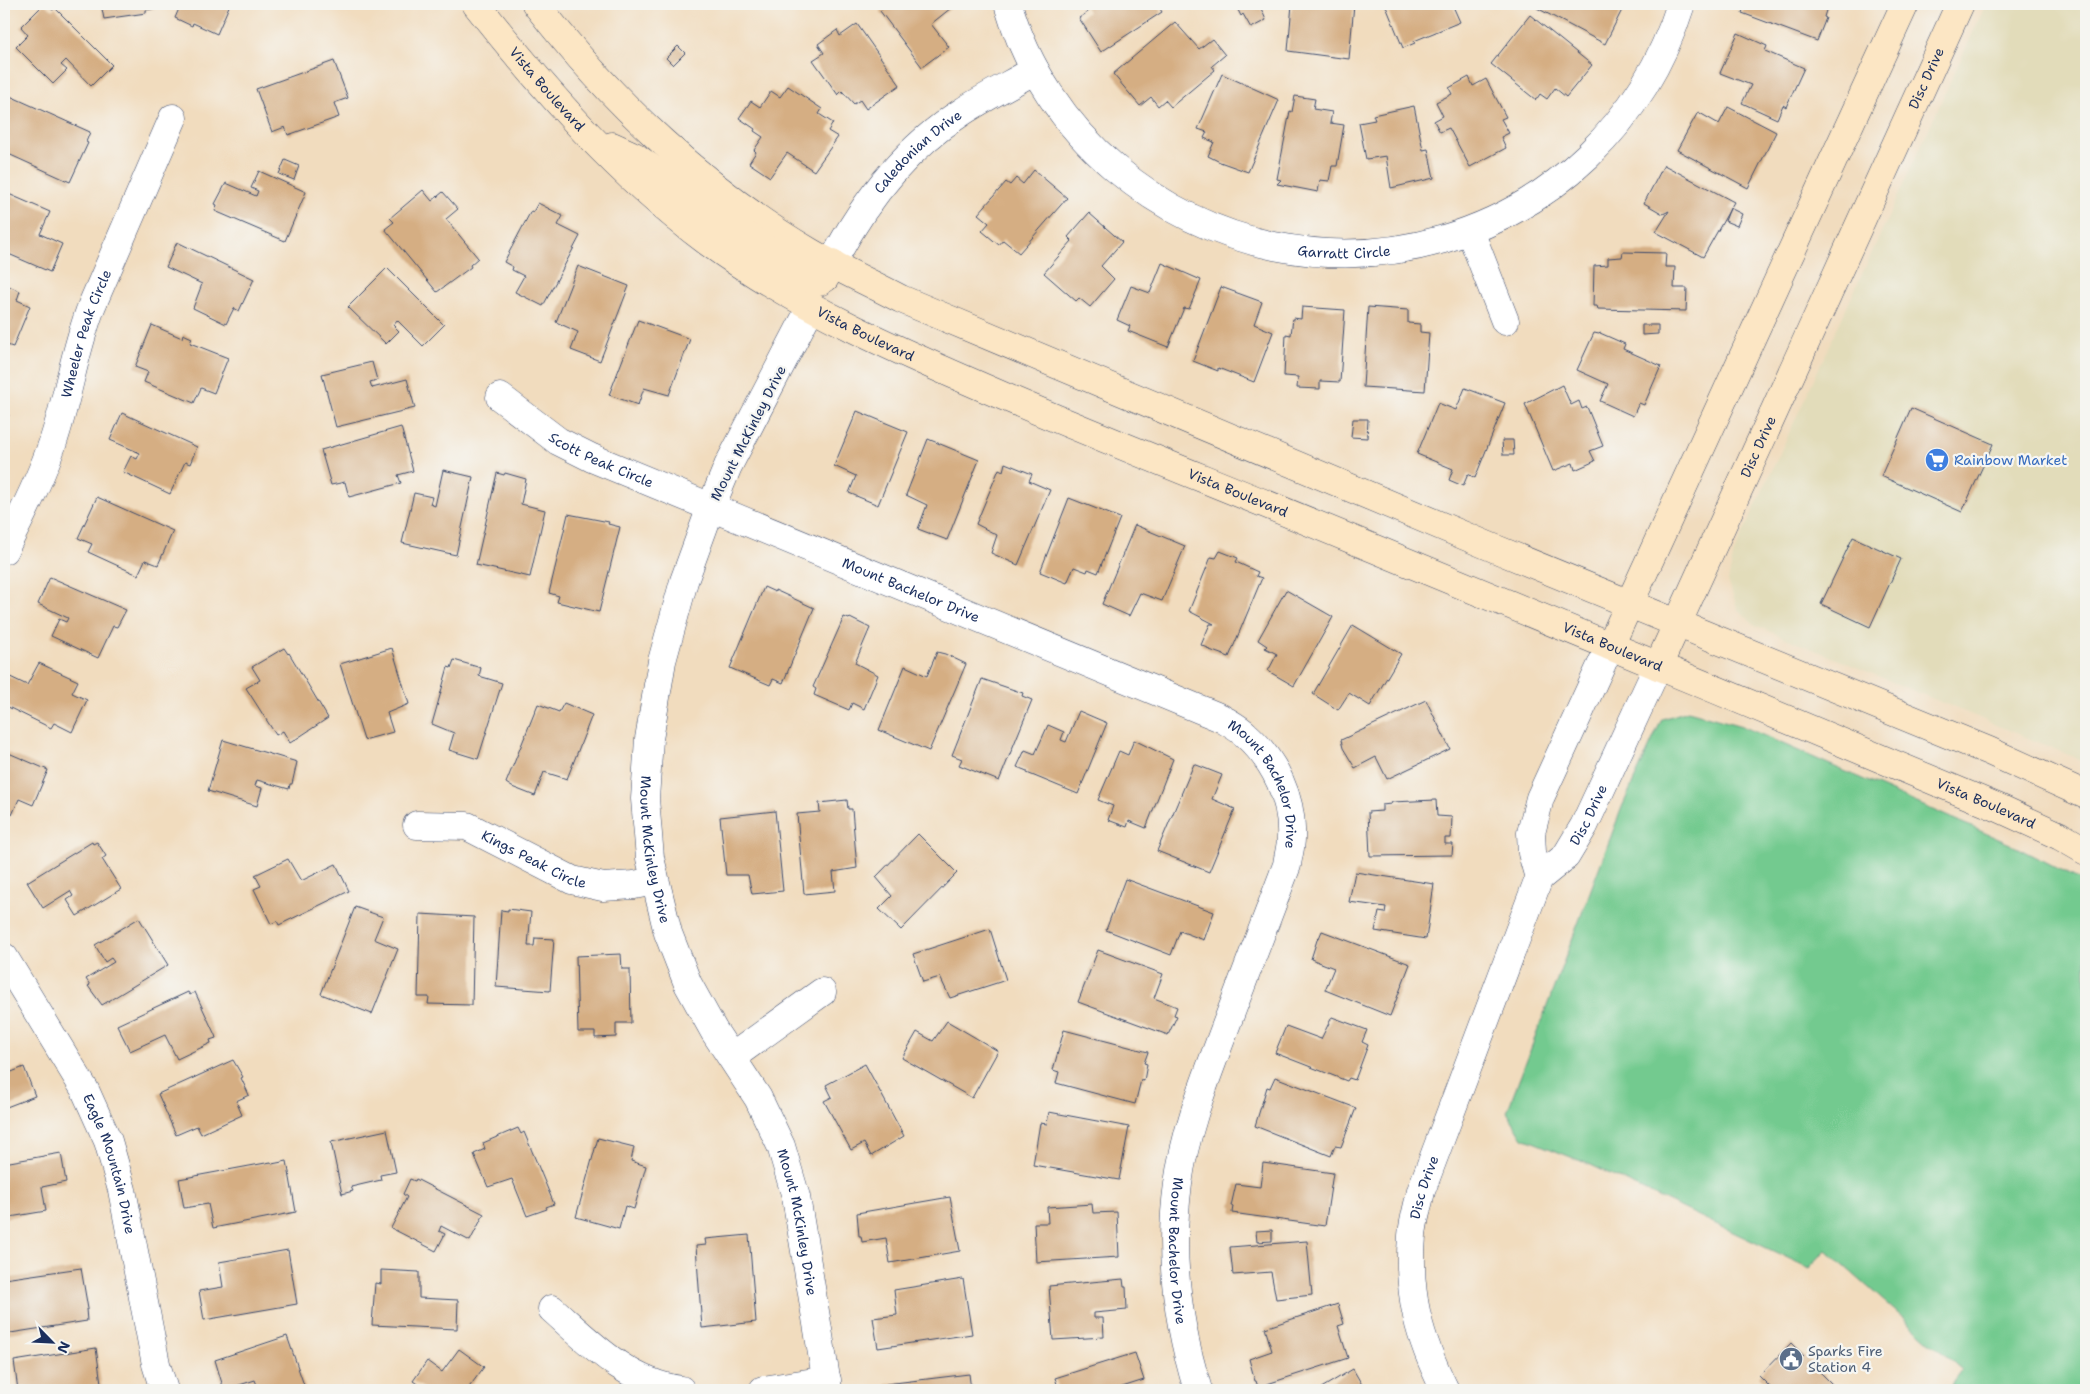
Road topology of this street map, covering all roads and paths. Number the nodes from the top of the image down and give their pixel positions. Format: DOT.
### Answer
graph roads {
  1 [pos="476,4"];
  2 [pos="536,4"];
  3 [pos="1008,4"];
  4 [pos="1681,4"];
  5 [pos="1905,4"];
  6 [pos="1960,4"];
  7 [pos="1035,70"];
  8 [pos="173,118"];
  9 [pos="584,132"];
  10 [pos="1470,231"];
  11 [pos="832,264"];
  12 [pos="811,307"];
  13 [pos="1505,321"];
  14 [pos="500,397"];
  15 [pos="711,507"];
  16 [pos="4,550"];
  17 [pos="1630,604"];
  18 [pos="1677,623"];
  19 [pos="1610,646"];
  20 [pos="1658,666"];
  21 [pos="2086,795"];
  22 [pos="416,825"];
  23 [pos="2086,851"];
  24 [pos="1539,878"];
  25 [pos="654,881"];
  26 [pos="4,957"];
  27 [pos="822,992"];
  28 [pos="732,1057"];
  29 [pos="552,1309"];
  30 [pos="827,1385"];
  31 [pos="164,1390"];
  32 [pos="681,1390"];
  33 [pos="762,1390"];
  34 [pos="1198,1390"];
  35 [pos="1445,1390"];
  1 -- 9 [label="main road, Vista Boulevard"];
  2 -- 11 [label="main road"];
  3 -- 7 [label="street, Garratt Circle"];
  4 -- 10 [label="street, Garratt Circle"];
  5 -- 17 [label="main road"];
  6 -- 18 [label="main road, Disc Drive"];
  7 -- 10 [label="street, Garratt Circle"];
  7 -- 11 [label="street, Caledonian Drive"];
  8 -- 16 [label="street, Wheeler Peak Circle"];
  9 -- 11 [label="main road"];
  9 -- 12 [label="main road, Vista Boulevard"];
  10 -- 13 [label="street"];
  11 -- 17 [label="main road"];
  12 -- 15 [label="street, Mount McKinley Drive"];
  12 -- 19 [label="main road, Vista Boulevard"];
  14 -- 15 [label="street, Scott Peak Circle"];
  15 -- 25 [label="street, Mount McKinley Drive"];
  15 -- 34 [label="street, Mount Bachelor Drive"];
  17 -- 18 [label="main road"];
  17 -- 19 [label="main road"];
  18 -- 20 [label="main road, Disc Drive"];
  18 -- 21 [label="main road"];
  19 -- 20 [label="main road, Vista Boulevard"];
  19 -- 24 [label="street"];
  20 -- 23 [label="main road, Vista Boulevard"];
  20 -- 24 [label="street, Disc Drive"];
  22 -- 25 [label="street, Kings Peak Circle"];
  24 -- 35 [label="street, Disc Drive"];
  25 -- 28 [label="street, Mount McKinley Drive"];
  26 -- 31 [label="street, Eagle Mountain Drive"];
  27 -- 28 [label="street"];
  28 -- 30 [label="street, Mount McKinley Drive"];
  29 -- 32 [label="street"];
  30 -- 33 [label="street"];
}
